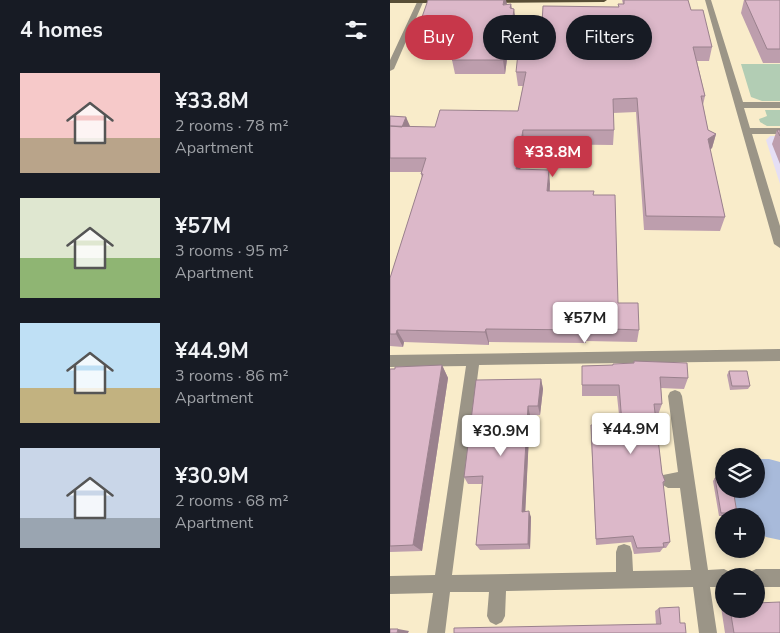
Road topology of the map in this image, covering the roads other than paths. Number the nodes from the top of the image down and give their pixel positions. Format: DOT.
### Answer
graph roads {
  1 [pos="565,0"];
  2 [pos="604,0"];
  3 [pos="708,0"];
  4 [pos="421,1"];
  5 [pos="450,1"];
  6 [pos="478,1"];
  7 [pos="390,2"];
  8 [pos="390,69"];
  9 [pos="739,105"];
  10 [pos="780,105"];
  11 [pos="746,131"];
  12 [pos="780,131"];
  13 [pos="780,244"];
  14 [pos="780,356"];
  15 [pos="473,360"];
  16 [pos="390,362"];
  17 [pos="676,396"];
  18 [pos="668,480"];
  19 [pos="687,480"];
  20 [pos="624,552"];
  21 [pos="701,578"];
  22 [pos="715,578"];
  23 [pos="765,578"];
  24 [pos="780,578"];
  25 [pos="625,580"];
  26 [pos="498,583"];
  27 [pos="443,584"];
  28 [pos="390,585"];
  29 [pos="496,616"];
  30 [pos="436,633"];
  31 [pos="708,633"];
  1 -- 2 [label="main road"];
  1 -- 6 [label="main road"];
  3 -- 9 [label="street"];
  4 -- 5 [label="main road"];
  4 -- 7 [label="main road"];
  4 -- 8 [label="street"];
  9 -- 10 [label="street"];
  9 -- 11 [label="street"];
  11 -- 12 [label="street"];
  11 -- 13 [label="street"];
  14 -- 15 [label="street"];
  15 -- 16 [label="street"];
  15 -- 27 [label="street"];
  17 -- 19 [label="street"];
  18 -- 19 [label="street"];
  19 -- 21 [label="street"];
  20 -- 25 [label="street"];
  21 -- 22 [label="street"];
  21 -- 25 [label="street"];
  21 -- 31 [label="street"];
  23 -- 24 [label="street"];
  25 -- 26 [label="street"];
  26 -- 27 [label="street"];
  26 -- 29 [label="street"];
  27 -- 28 [label="street"];
  27 -- 30 [label="street"];
}
